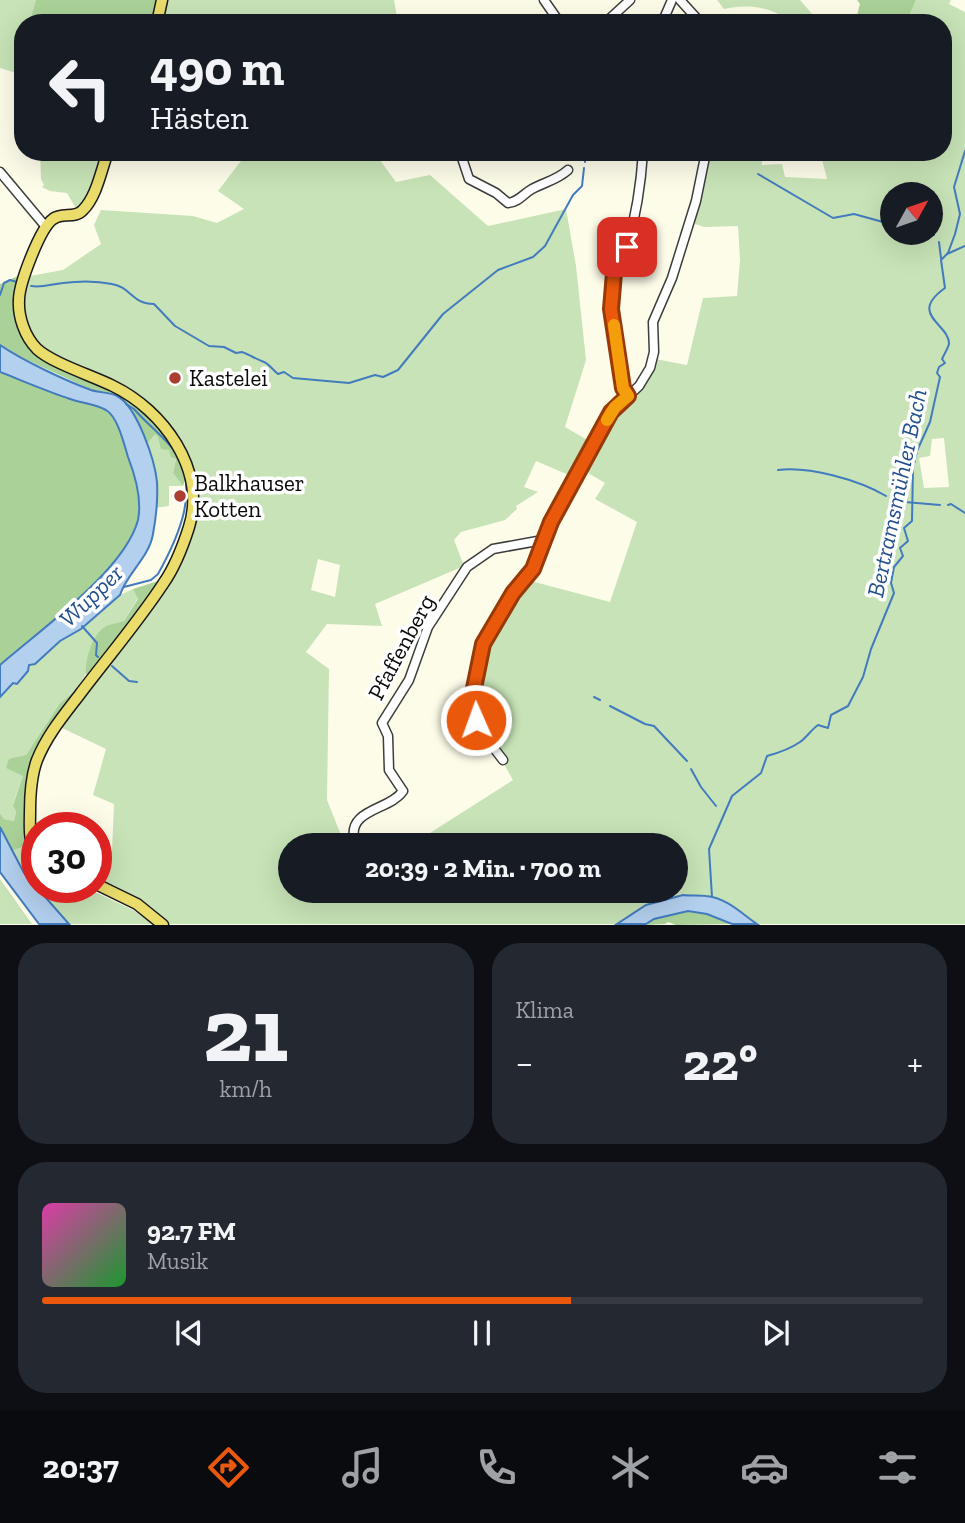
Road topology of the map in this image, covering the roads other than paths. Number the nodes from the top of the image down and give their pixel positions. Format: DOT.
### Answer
graph roads {
  1 [pos="630,0"];
  2 [pos="680,0"];
  3 [pos="615,14"];
  4 [pos="693,14"];
  5 [pos="105,161"];
  6 [pos="463,161"];
  7 [pos="642,161"];
  8 [pos="704,161"];
  9 [pos="568,170"];
  10 [pos="0,172"];
  11 [pos="46,226"];
  12 [pos="628,396"];
  13 [pos="543,540"];
  14 [pos="503,760"];
  15 [pos="30,812"];
  16 [pos="353,833"];
  17 [pos="112,892"];
  18 [pos="163,925"];
  1 -- 3 [label="street"];
  2 -- 4 [label="street"];
  5 -- 11 [label="main road"];
  6 -- 9 [label="street"];
  7 -- 12 [label="street"];
  8 -- 12 [label="street"];
  10 -- 11 [label="street"];
  11 -- 15 [label="main road"];
  12 -- 13 [label="street"];
  13 -- 14 [label="street"];
  13 -- 16 [label="street, Pfaffenberg"];
  17 -- 18 [label="main road"];
}
